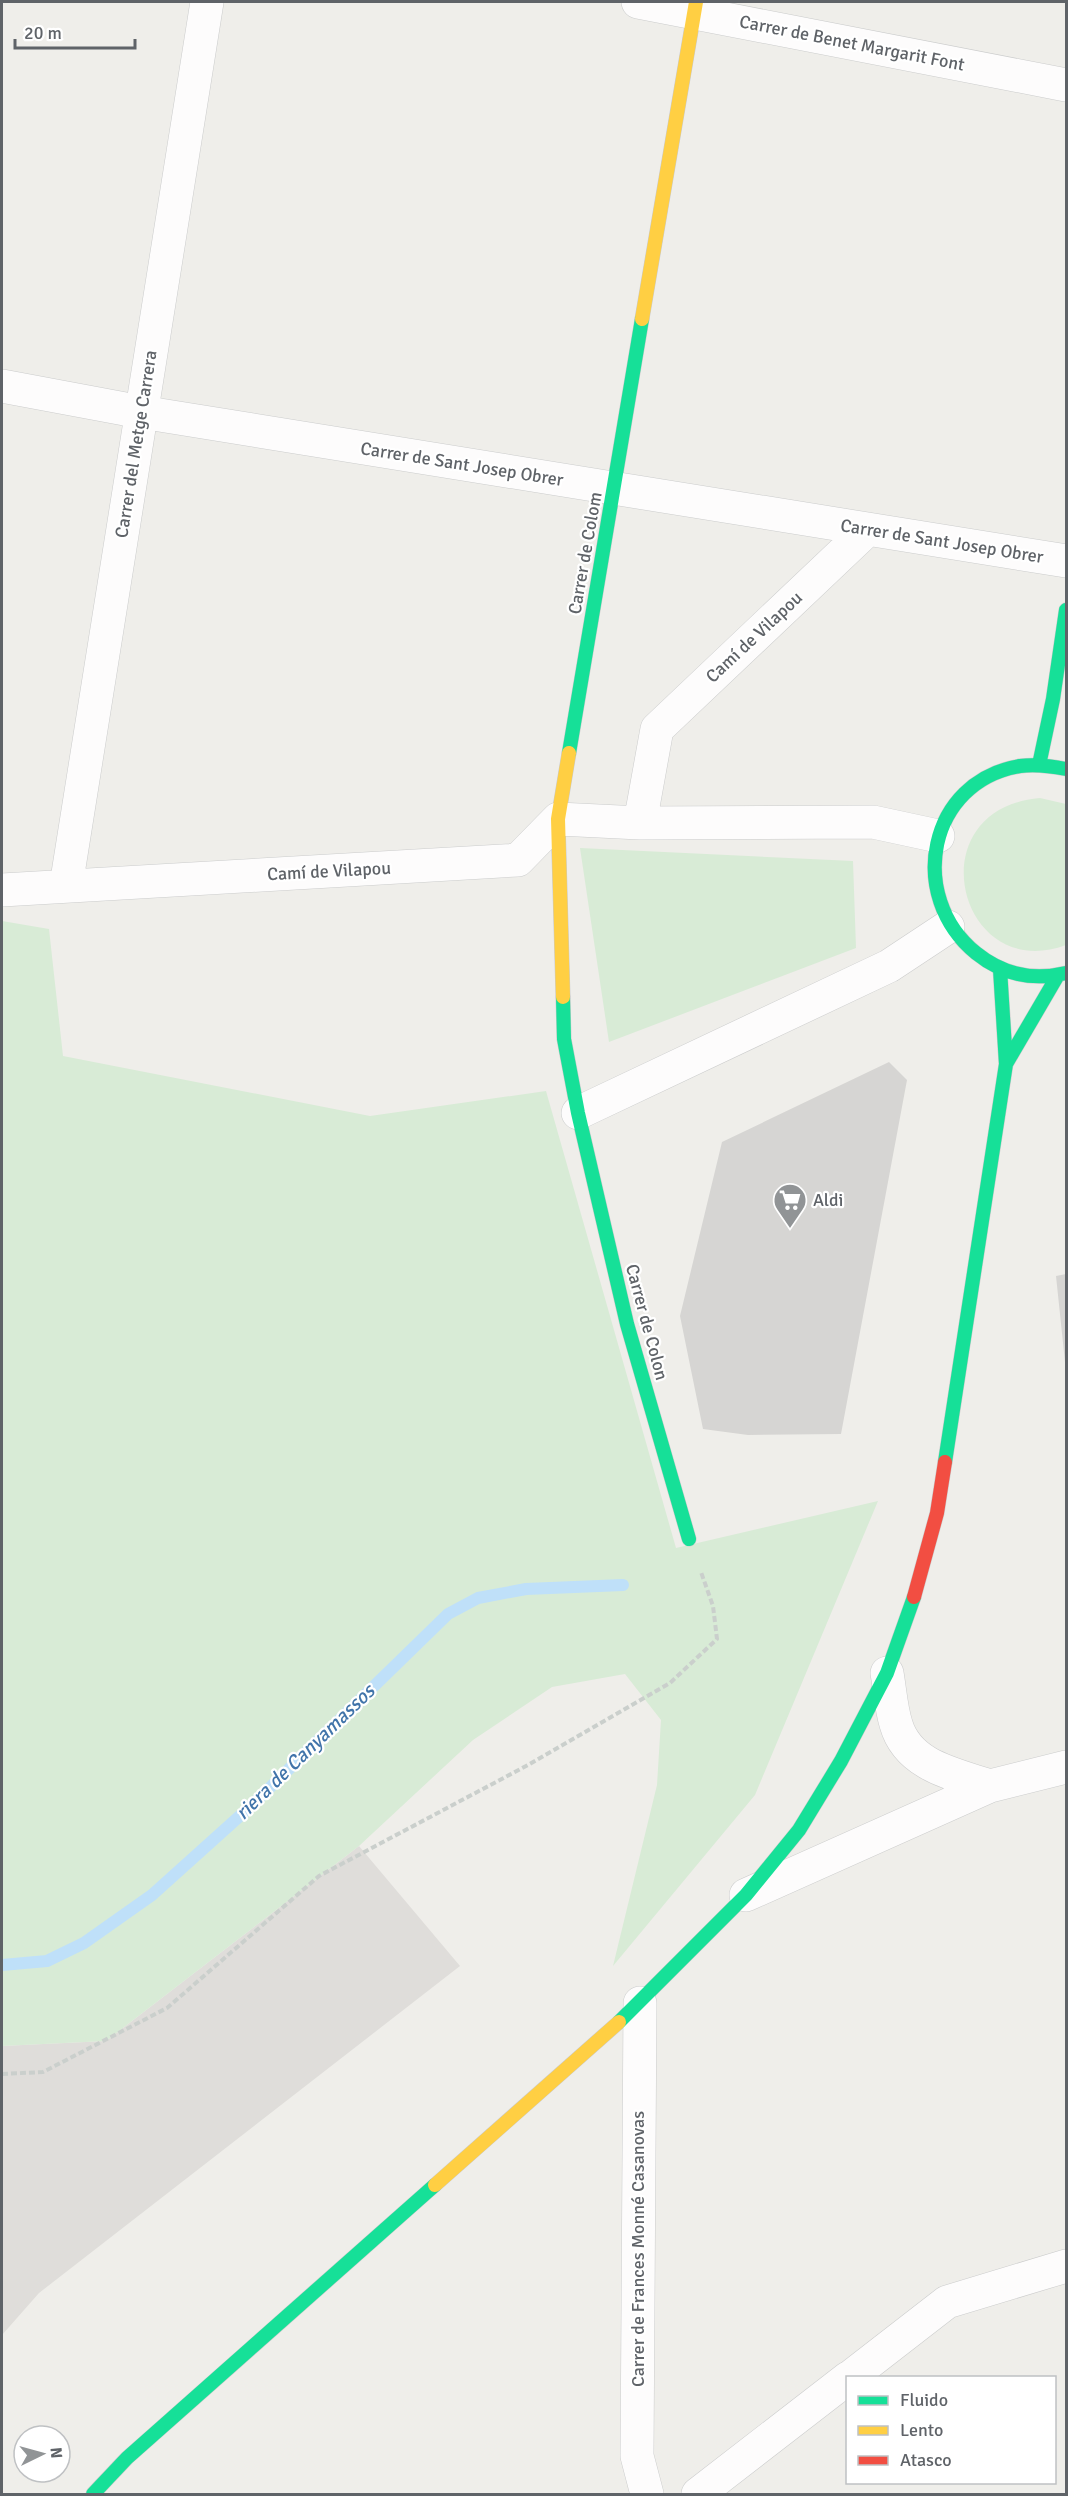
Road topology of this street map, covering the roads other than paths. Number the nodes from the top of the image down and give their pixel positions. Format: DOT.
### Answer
graph roads {
  1 [pos="207,2"];
  2 [pos="638,2"];
  3 [pos="695,6"];
  4 [pos="1066,85"];
  5 [pos="2,386"];
  6 [pos="141,412"];
  7 [pos="614,489"];
  8 [pos="868,529"];
  9 [pos="1066,561"];
  10 [pos="1066,610"];
  11 [pos="1039,765"];
  12 [pos="1066,769"];
  13 [pos="558,819"];
  14 [pos="640,823"];
  15 [pos="938,836"];
  16 [pos="66,886"];
  17 [pos="2,890"];
  18 [pos="948,927"];
  19 [pos="1000,969"];
  20 [pos="1062,974"];
  21 [pos="1006,1064"];
  22 [pos="578,1113"];
  23 [pos="689,1539"];
  24 [pos="887,1673"];
  25 [pos="1066,1767"];
  26 [pos="990,1786"];
  27 [pos="746,1895"];
  28 [pos="640,2003"];
  29 [pos="1066,2266"];
  30 [pos="851,2376"];
  31 [pos="846,2380"];
  32 [pos="93,2494"];
  33 [pos="647,2494"];
  34 [pos="698,2494"];
  1 -- 6 [label="street, Carrer del Metge Carrera"];
  2 -- 3 [label="street, Carrer de Benet Margarit Font"];
  3 -- 4 [label="street, Carrer de Benet Margarit Font"];
  3 -- 7 [label="street, Carrer de Colom"];
  5 -- 6 [label="street, Carrer de Sant Josep Obrer"];
  6 -- 7 [label="street, Carrer de Sant Josep Obrer"];
  6 -- 16 [label="street, Carrer del Metge Carrera"];
  7 -- 8 [label="street, Carrer de Sant Josep Obrer"];
  7 -- 13 [label="street, Carrer de Colom"];
  8 -- 9 [label="street, Carrer de Sant Josep Obrer"];
  8 -- 14 [label="street, Camí de Vilapou"];
  10 -- 11 [label="street"];
  11 -- 12 [label="street"];
  11 -- 15 [label="street"];
  13 -- 14 [label="street"];
  13 -- 16 [label="street, Camí de Vilapou"];
  13 -- 22 [label="street, Carrer de Colom"];
  14 -- 15 [label="street"];
  15 -- 18 [label="street"];
  16 -- 17 [label="street, Camí de Vilapou"];
  18 -- 19 [label="street"];
  18 -- 22 [label="street"];
  19 -- 20 [label="street"];
  19 -- 21 [label="street"];
  20 -- 21 [label="street"];
  21 -- 24 [label="street"];
  22 -- 23 [label="street, Carrer de Colon"];
  24 -- 26 [label="street"];
  24 -- 27 [label="street"];
  25 -- 26 [label="street"];
  26 -- 27 [label="street"];
  27 -- 28 [label="street"];
  28 -- 32 [label="street"];
  28 -- 33 [label="street, Carrer de Frances Monné Casanovas"];
  29 -- 30 [label="street"];
  31 -- 34 [label="street"];
}
